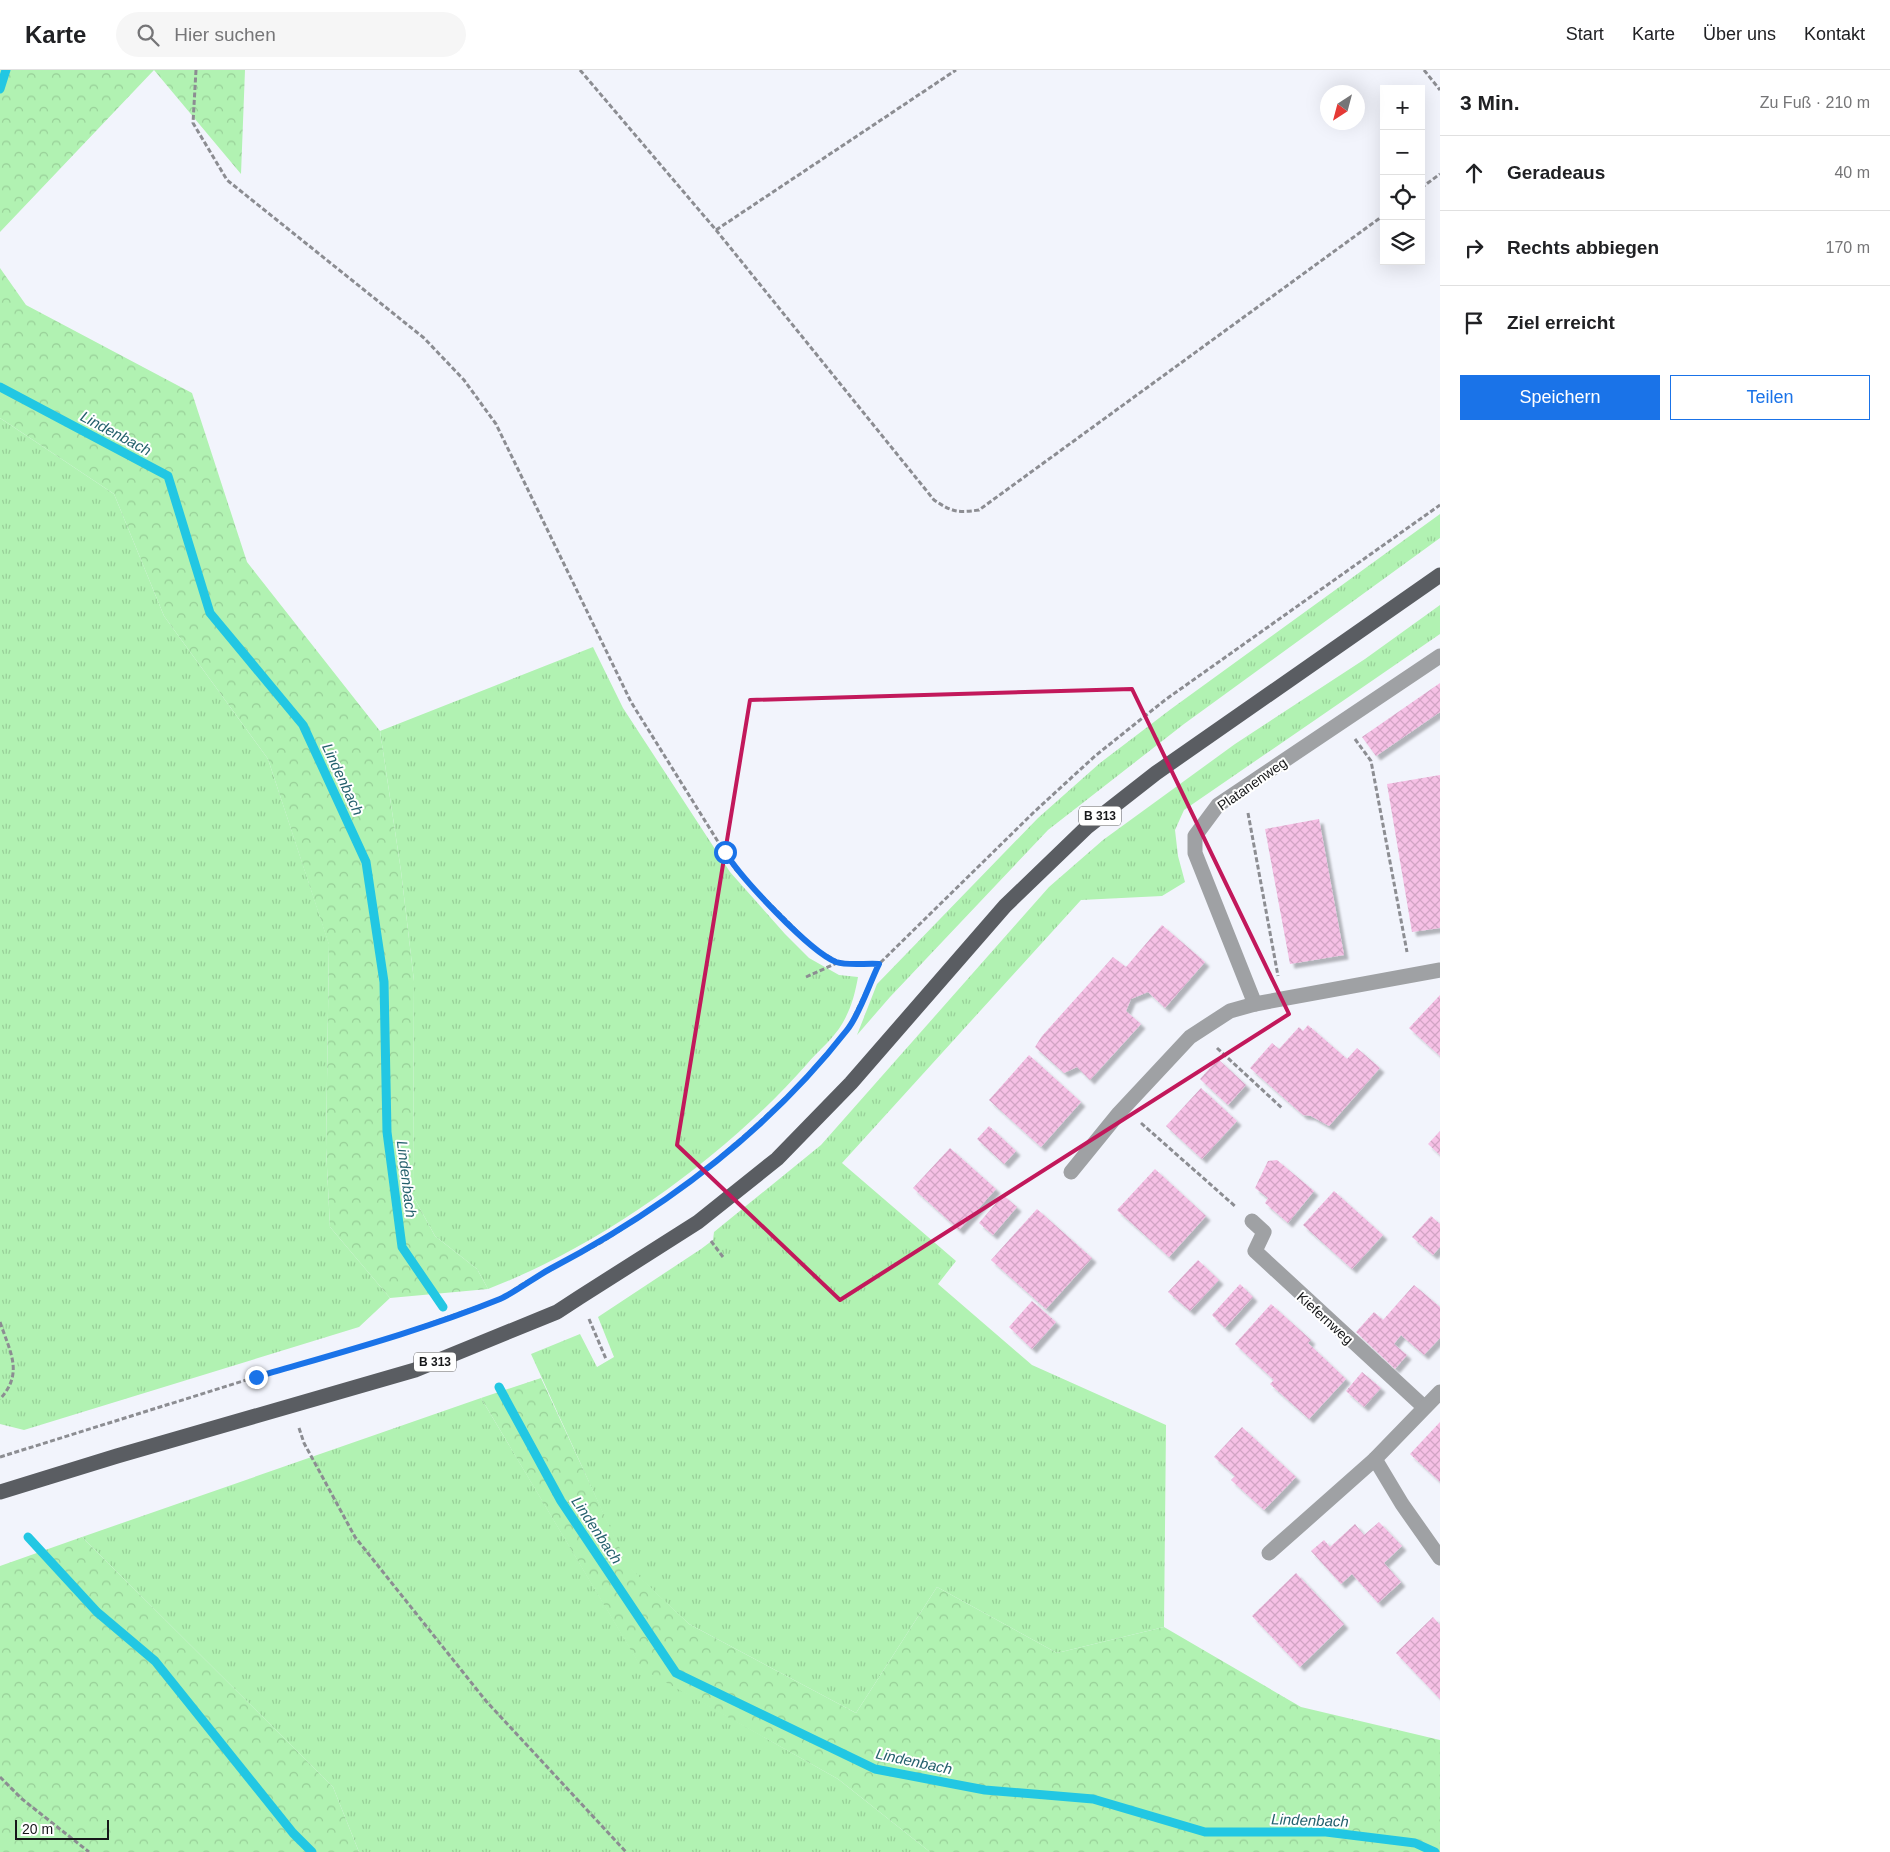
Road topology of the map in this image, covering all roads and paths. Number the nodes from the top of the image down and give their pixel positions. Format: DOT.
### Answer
graph roads {
  1 [pos="196,70"];
  2 [pos="580,70"];
  3 [pos="956,70"];
  4 [pos="1424,70"];
  5 [pos="1440,90"];
  6 [pos="1440,174"];
  7 [pos="1425,185"];
  8 [pos="1380,218"];
  9 [pos="716,230"];
  10 [pos="1440,505"];
  11 [pos="1440,574"];
  12 [pos="1440,656"];
  13 [pos="1343,722"];
  14 [pos="1244,787"];
  15 [pos="838,962"];
  16 [pos="879,964"];
  17 [pos="1440,970"];
  18 [pos="1411,975"];
  19 [pos="806,977"];
  20 [pos="1283,999"];
  21 [pos="1254,1004"];
  22 [pos="1198,1030"];
  23 [pos="1124,1108"];
  24 [pos="1283,1108"];
  25 [pos="1071,1172"];
  26 [pos="1252,1221"];
  27 [pos="580,1297"];
  28 [pos="0,1322"];
  29 [pos="606,1359"];
  30 [pos="1440,1392"];
  31 [pos="0,1399"];
  32 [pos="1424,1408"];
  33 [pos="304,1443"];
  34 [pos="0,1457"];
  35 [pos="1375,1459"];
  36 [pos="0,1492"];
  37 [pos="1269,1553"];
  38 [pos="1440,1558"];
  39 [pos="0,1777"];
  40 [pos="89,1852"];
  41 [pos="626,1852"];
  1 -- 15 [label="path"];
  2 -- 9 [label="path"];
  3 -- 9 [label="path"];
  4 -- 5 [label="path"];
  6 -- 7 [label="path"];
  8 -- 9 [label="path"];
  10 -- 16 [label="path"];
  11 -- 27 [label="main road, B 313"];
  12 -- 13 [label="street, Platanenweg"];
  13 -- 14 [label="street, Platanenweg"];
  13 -- 18 [label="path"];
  14 -- 20 [label="path"];
  14 -- 21 [label="street, Platanenweg"];
  15 -- 16 [label="path"];
  15 -- 19 [label="path"];
  16 -- 34 [label="path"];
  17 -- 18 [label="street"];
  18 -- 20 [label="street"];
  20 -- 21 [label="street"];
  21 -- 22 [label="street"];
  22 -- 23 [label="street"];
  22 -- 24 [label="path"];
  23 -- 25 [label="street"];
  23 -- 26 [label="path"];
  26 -- 32 [label="street, Kiefernweg"];
  27 -- 29 [label="path"];
  27 -- 36 [label="main road, B 313"];
  28 -- 31 [label="path"];
  30 -- 32 [label="street"];
  32 -- 35 [label="street"];
  33 -- 41 [label="path"];
  35 -- 37 [label="street"];
  35 -- 38 [label="street"];
  39 -- 40 [label="path"];
}
